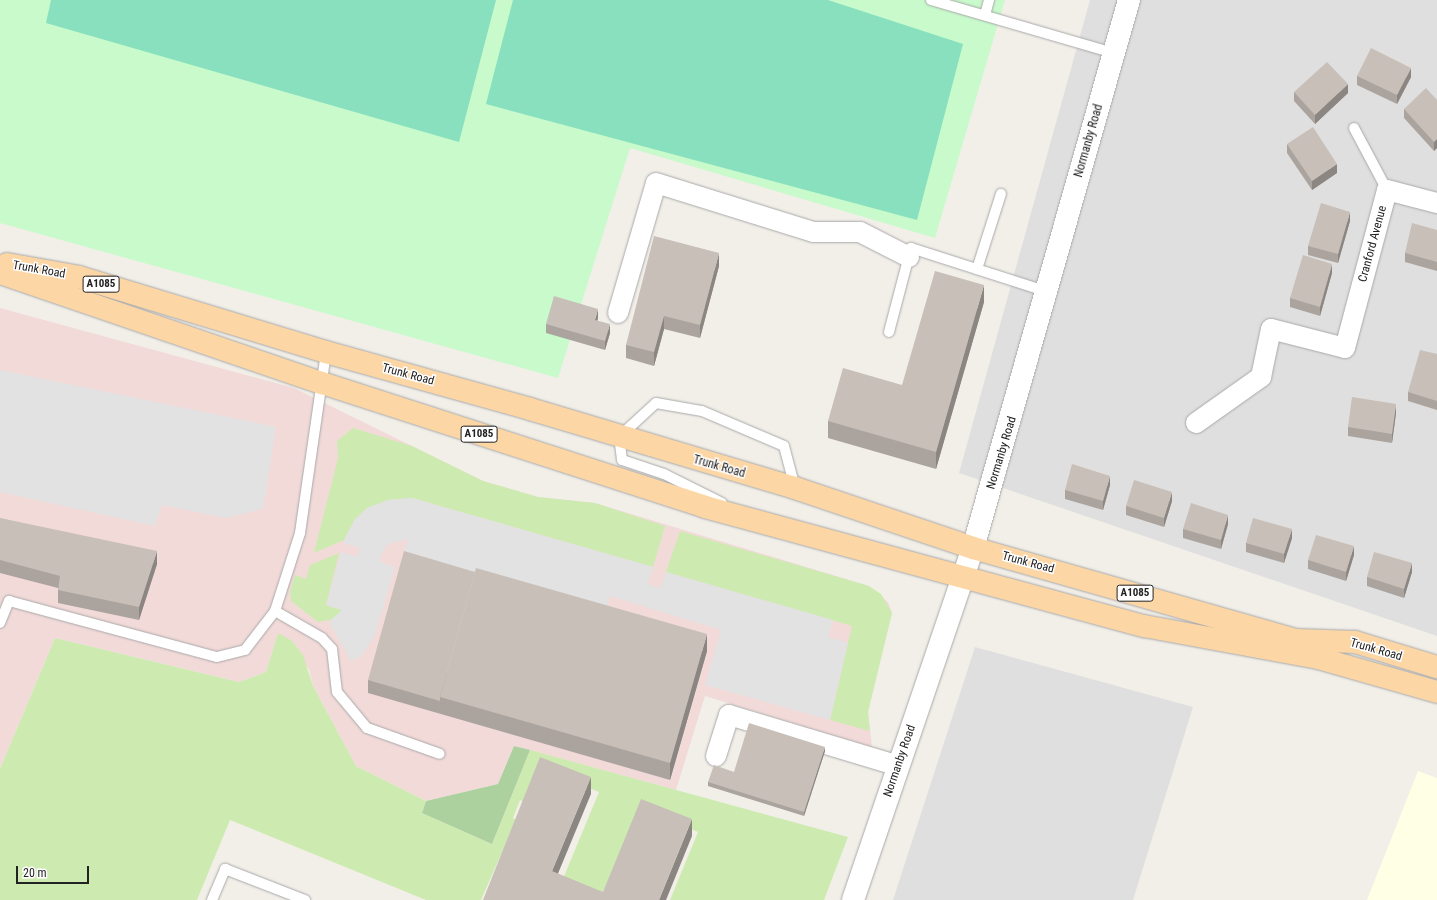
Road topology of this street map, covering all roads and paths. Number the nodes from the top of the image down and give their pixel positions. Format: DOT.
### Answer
graph roads {
  1 [pos="931,0"];
  2 [pos="989,0"];
  3 [pos="1129,0"];
  4 [pos="985,15"];
  5 [pos="1114,52"];
  6 [pos="1354,128"];
  7 [pos="1387,190"];
  8 [pos="1001,194"];
  9 [pos="1437,203"];
  10 [pos="909,257"];
  11 [pos="0,263"];
  12 [pos="977,269"];
  13 [pos="0,273"];
  14 [pos="1048,292"];
  15 [pos="618,312"];
  16 [pos="889,332"];
  17 [pos="326,352"];
  18 [pos="322,383"];
  19 [pos="1196,423"];
  20 [pos="619,437"];
  21 [pos="795,488"];
  22 [pos="768,525"];
  23 [pos="973,548"];
  24 [pos="963,579"];
  25 [pos="275,611"];
  26 [pos="0,624"];
  27 [pos="1437,667"];
  28 [pos="1437,692"];
  29 [pos="440,754"];
  30 [pos="716,756"];
  31 [pos="899,766"];
  32 [pos="212,900"];
  33 [pos="305,900"];
  34 [pos="853,900"];
  1 -- 4 [label="lane"];
  2 -- 4 [label="lane"];
  3 -- 5 [label="street, Normanby Road"];
  4 -- 5 [label="lane"];
  5 -- 14 [label="street, Normanby Road"];
  6 -- 7 [label="lane"];
  7 -- 9 [label="street, Cranford Avenue"];
  7 -- 19 [label="street, Cranford Avenue"];
  8 -- 12 [label="lane"];
  10 -- 12 [label="lane"];
  10 -- 15 [label="street"];
  10 -- 16 [label="lane"];
  11 -- 17 [label="main road, Trunk Road / A1085"];
  12 -- 14 [label="lane"];
  13 -- 18 [label="main road, A1085"];
  14 -- 23 [label="street, Normanby Road"];
  17 -- 18 [label="lane"];
  17 -- 20 [label="main road, Trunk Road / A1085"];
  18 -- 22 [label="main road, A1085"];
  18 -- 25 [label="lane"];
  20 -- 21 [label="main road, Trunk Road / A1085"];
  20 -- 21 [label="lane"];
  20 -- 22 [label="lane"];
  21 -- 23 [label="main road, Trunk Road / A1085"];
  22 -- 24 [label="main road, A1085"];
  23 -- 24 [label="street, Normanby Road"];
  23 -- 27 [label="main road, Trunk Road / A1085"];
  24 -- 28 [label="main road, A1085"];
  24 -- 31 [label="street, Normanby Road"];
  25 -- 26 [label="lane"];
  25 -- 29 [label="lane"];
  30 -- 31 [label="street"];
  31 -- 34 [label="street, Normanby Road"];
  32 -- 33 [label="lane"];
}
